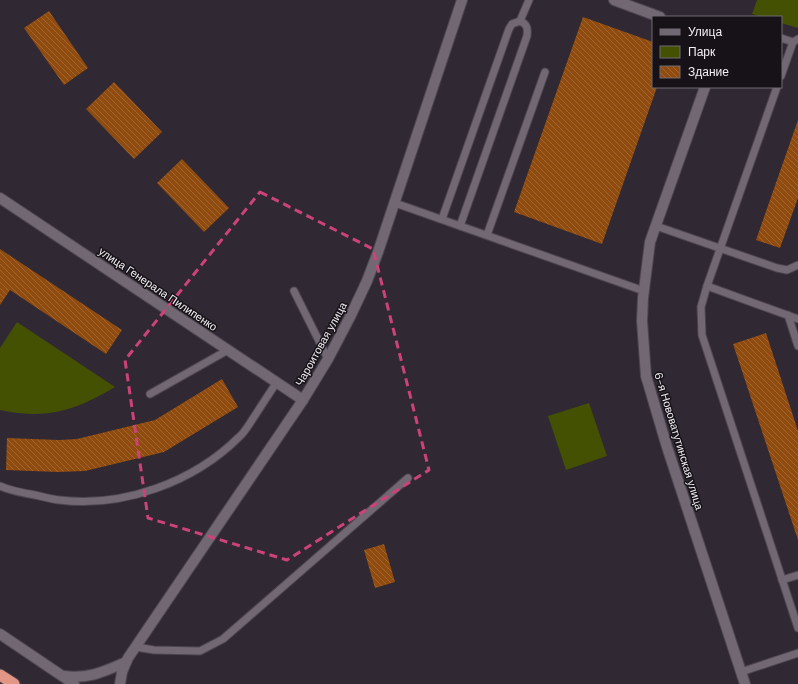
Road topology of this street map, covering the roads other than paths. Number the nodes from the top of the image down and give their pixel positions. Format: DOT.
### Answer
graph roads {
  1 [pos="462,0"];
  2 [pos="529,0"];
  3 [pos="614,0"];
  4 [pos="657,16"];
  5 [pos="520,21"];
  6 [pos="782,38"];
  7 [pos="796,41"];
  8 [pos="545,72"];
  9 [pos="782,74"];
  10 [pos="705,88"];
  11 [pos="777,88"];
  12 [pos="0,198"];
  13 [pos="395,203"];
  14 [pos="442,219"];
  15 [pos="460,226"];
  16 [pos="656,226"];
  17 [pos="487,236"];
  18 [pos="720,248"];
  19 [pos="798,266"];
  20 [pos="707,286"];
  21 [pos="294,291"];
  22 [pos="644,291"];
  23 [pos="788,315"];
  24 [pos="798,319"];
  25 [pos="798,346"];
  26 [pos="228,350"];
  27 [pos="328,359"];
  28 [pos="277,382"];
  29 [pos="150,394"];
  30 [pos="304,400"];
  31 [pos="408,478"];
  32 [pos="0,486"];
  33 [pos="798,575"];
  34 [pos="782,580"];
  35 [pos="798,628"];
  36 [pos="0,634"];
  37 [pos="136,647"];
  38 [pos="798,653"];
  39 [pos="126,662"];
  40 [pos="741,672"];
  41 [pos="0,674"];
  42 [pos="62,676"];
  43 [pos="14,684"];
  44 [pos="74,684"];
  45 [pos="120,684"];
  46 [pos="745,684"];
  1 -- 13 [label="street, Чароитовая улица"];
  2 -- 5 [label="lane"];
  3 -- 4 [label="street"];
  5 -- 14 [label="lane"];
  5 -- 15 [label="lane"];
  6 -- 7 [label="lane"];
  7 -- 9 [label="lane"];
  8 -- 17 [label="lane"];
  10 -- 16 [label="street, 6-я Нововатутинская улица"];
  11 -- 18 [label="lane"];
  12 -- 26 [label="street, улица Генерала Пилипенко"];
  13 -- 14 [label="lane"];
  13 -- 27 [label="street, Чароитовая улица"];
  14 -- 15 [label="lane"];
  15 -- 17 [label="lane"];
  16 -- 18 [label="lane"];
  16 -- 22 [label="street, 6-я Нововатутинская улица"];
  17 -- 22 [label="lane"];
  18 -- 19 [label="lane"];
  18 -- 20 [label="lane"];
  20 -- 23 [label="lane"];
  20 -- 34 [label="lane"];
  21 -- 27 [label="lane"];
  22 -- 40 [label="street, 6-я Нововатутинская улица"];
  23 -- 24 [label="lane"];
  23 -- 25 [label="lane"];
  26 -- 28 [label="street, улица Генерала Пилипенко"];
  26 -- 29 [label="lane"];
  27 -- 30 [label="street, Чароитовая улица"];
  28 -- 30 [label="street, улица Генерала Пилипенко"];
  28 -- 32 [label="lane"];
  30 -- 37 [label="street, Чароитовая улица"];
  31 -- 37 [label="lane"];
  33 -- 34 [label="lane"];
  34 -- 35 [label="lane"];
  36 -- 42 [label="street"];
  37 -- 39 [label="street, Чароитовая улица"];
  38 -- 40 [label="lane"];
  39 -- 42 [label="street"];
  39 -- 45 [label="street, Чароитовая улица"];
  40 -- 46 [label="street, 6-я Нововатутинская улица"];
  41 -- 43 [label="highway"];
  42 -- 44 [label="street"];
}
